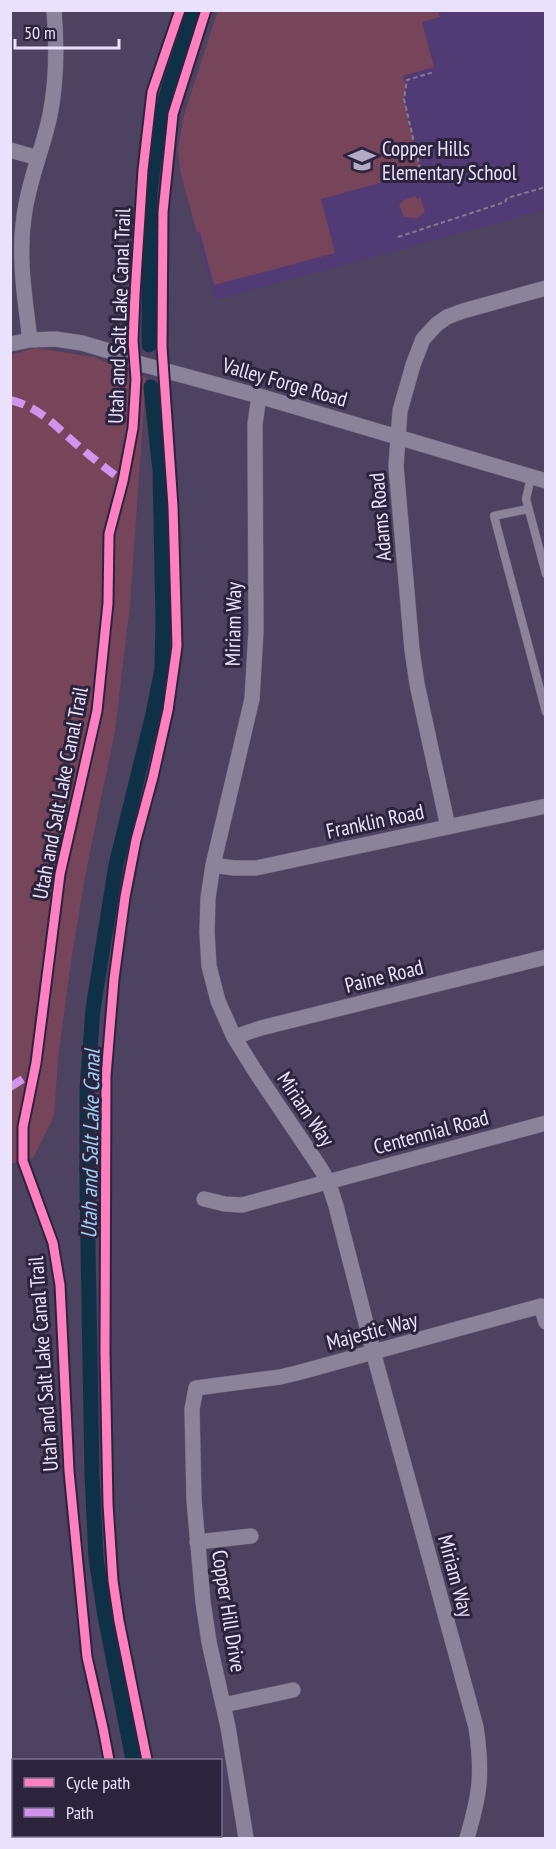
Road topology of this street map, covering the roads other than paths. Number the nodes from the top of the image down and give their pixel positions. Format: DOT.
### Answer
graph roads {
  1 [pos="54,10"];
  2 [pos="206,10"];
  3 [pos="10,150"];
  4 [pos="38,158"];
  5 [pos="546,288"];
  6 [pos="30,340"];
  7 [pos="10,344"];
  8 [pos="163,369"];
  9 [pos="259,396"];
  10 [pos="398,437"];
  11 [pos="538,479"];
  12 [pos="528,509"];
  13 [pos="546,574"];
  14 [pos="546,712"];
  15 [pos="546,806"];
  16 [pos="448,827"];
  17 [pos="213,865"];
  18 [pos="546,957"];
  19 [pos="234,1037"];
  20 [pos="546,1123"];
  21 [pos="328,1181"];
  22 [pos="204,1198"];
  23 [pos="546,1322"];
  24 [pos="374,1353"];
  25 [pos="196,1388"];
  26 [pos="251,1536"];
  27 [pos="197,1542"];
  28 [pos="293,1690"];
  29 [pos="224,1705"];
  30 [pos="147,1759"];
  31 [pos="10,1828"];
  32 [pos="12,1839"];
  33 [pos="246,1839"];
  34 [pos="467,1839"];
  1 -- 4 [label="street"];
  2 -- 8 [label="lane"];
  3 -- 4 [label="street"];
  4 -- 6 [label="street"];
  5 -- 10 [label="street, Adams Road"];
  6 -- 7 [label="street, Valley Forge Road"];
  6 -- 8 [label="street, Valley Forge Road"];
  8 -- 9 [label="street, Valley Forge Road"];
  8 -- 30 [label="lane"];
  9 -- 10 [label="street, Valley Forge Road"];
  9 -- 17 [label="street, Miriam Way"];
  10 -- 11 [label="street, Valley Forge Road"];
  10 -- 16 [label="street, Adams Road"];
  11 -- 12 [label="lane"];
  12 -- 13 [label="lane"];
  12 -- 14 [label="lane"];
  15 -- 16 [label="street, Franklin Road"];
  16 -- 17 [label="street, Franklin Road"];
  17 -- 19 [label="street, Miriam Way"];
  18 -- 19 [label="street, Paine Road"];
  19 -- 21 [label="street, Miriam Way"];
  20 -- 21 [label="street, Centennial Road"];
  21 -- 22 [label="street, Centennial Road"];
  21 -- 24 [label="street, Miriam Way"];
  23 -- 24 [label="street, Majestic Way"];
  24 -- 25 [label="street, Majestic Way"];
  24 -- 34 [label="street, Miriam Way"];
  25 -- 27 [label="street, Copper Hill Drive"];
  26 -- 27 [label="street"];
  27 -- 29 [label="street, Copper Hill Drive"];
  28 -- 29 [label="street"];
  29 -- 33 [label="street, Copper Hill Drive"];
  31 -- 32 [label="street"];
}
